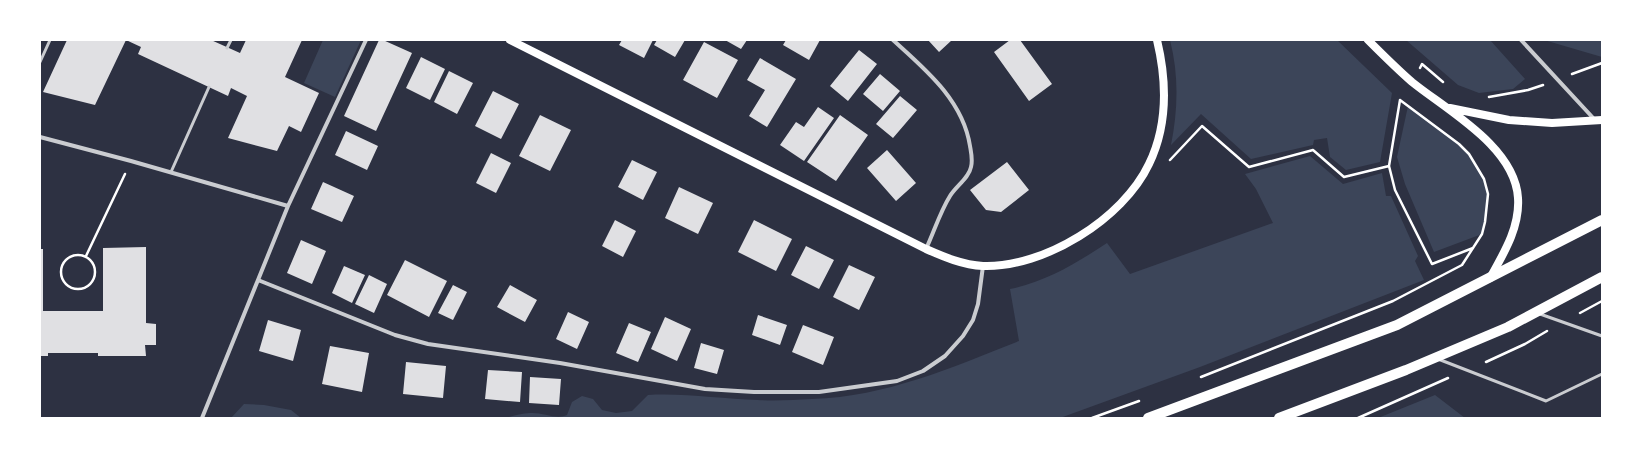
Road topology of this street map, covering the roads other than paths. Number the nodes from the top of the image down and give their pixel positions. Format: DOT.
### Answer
graph roads {
  1 [pos="50,40"];
  2 [pos="231,40"];
  3 [pos="366,40"];
  4 [pos="510,40"];
  5 [pos="893,40"];
  6 [pos="1157,40"];
  7 [pos="1368,40"];
  8 [pos="1520,40"];
  9 [pos="227,48"];
  10 [pos="40,62"];
  11 [pos="209,87"];
  12 [pos="1449,108"];
  13 [pos="1600,119"];
  14 [pos="40,137"];
  15 [pos="171,172"];
  16 [pos="288,206"];
  17 [pos="1602,220"];
  18 [pos="926,249"];
  19 [pos="983,266"];
  20 [pos="1602,276"];
  21 [pos="1490,278"];
  22 [pos="258,280"];
  23 [pos="1534,312"];
  24 [pos="1602,336"];
  25 [pos="1435,357"];
  26 [pos="1602,374"];
  27 [pos="202,418"];
  28 [pos="1148,418"];
  29 [pos="1279,418"];
  1 -- 10 [label="lane"];
  2 -- 9 [label="lane"];
  3 -- 16 [label="street"];
  4 -- 18 [label="main road"];
  5 -- 18 [label="street"];
  6 -- 19 [label="main road"];
  7 -- 12 [label="main road"];
  8 -- 13 [label="street"];
  11 -- 15 [label="lane"];
  12 -- 13 [label="main road"];
  12 -- 21 [label="main road"];
  14 -- 15 [label="street"];
  15 -- 16 [label="street"];
  16 -- 22 [label="street"];
  17 -- 21 [label="main road"];
  18 -- 19 [label="main road"];
  19 -- 22 [label="street"];
  20 -- 23 [label="main road"];
  21 -- 28 [label="main road"];
  22 -- 27 [label="street"];
  23 -- 24 [label="lane"];
  23 -- 25 [label="main road"];
  25 -- 26 [label="lane"];
  25 -- 29 [label="main road"];
}
